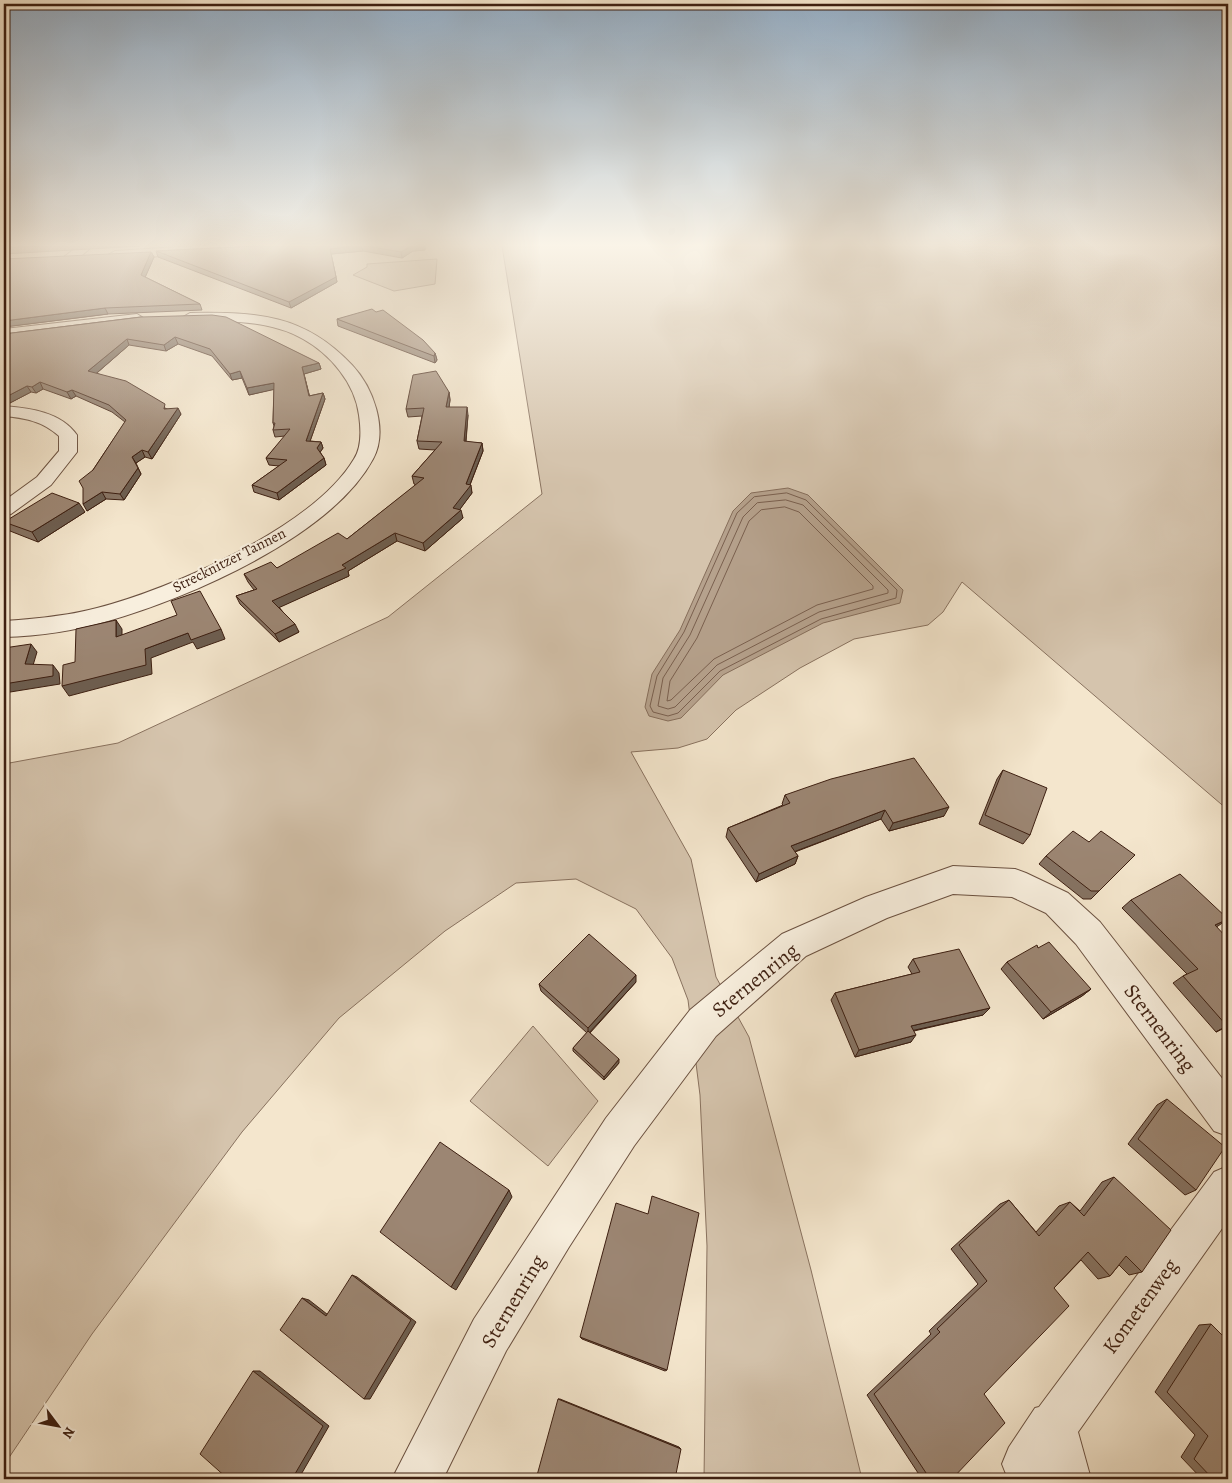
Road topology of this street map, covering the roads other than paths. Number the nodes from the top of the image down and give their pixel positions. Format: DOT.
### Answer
graph roads {
  1 [pos="154,318"];
  2 [pos="174,318"];
  3 [pos="4,334"];
  4 [pos="4,411"];
  5 [pos="4,510"];
  6 [pos="4,629"];
  7 [pos="1228,1117"];
  8 [pos="1228,1186"];
  9 [pos="1046,1472"];
  10 [pos="418,1479"];
  1 -- 3 [label="street"];
  2 -- 6 [label="street, Strecknitzer Tannen"];
  4 -- 5 [label="street"];
  7 -- 10 [label="street, Sternenring"];
  8 -- 9 [label="street, Kometenweg"];
}
